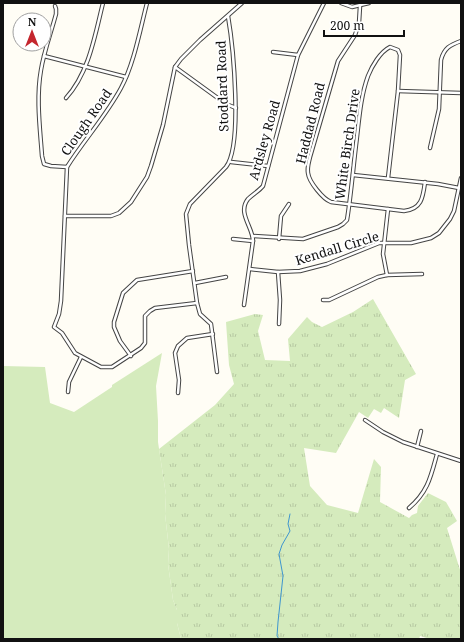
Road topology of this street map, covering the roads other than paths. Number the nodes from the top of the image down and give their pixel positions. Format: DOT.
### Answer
graph roads {
  1 [pos="103,3"];
  2 [pos="147,3"];
  3 [pos="242,3"];
  4 [pos="324,3"];
  5 [pos="341,3"];
  6 [pos="369,3"];
  7 [pos="55,6"];
  8 [pos="360,6"];
  9 [pos="228,16"];
  10 [pos="461,41"];
  11 [pos="273,52"];
  12 [pos="298,55"];
  13 [pos="44,56"];
  14 [pos="86,67"];
  15 [pos="175,67"];
  16 [pos="126,77"];
  17 [pos="398,91"];
  18 [pos="439,92"];
  19 [pos="461,93"];
  20 [pos="66,98"];
  21 [pos="236,108"];
  22 [pos="430,148"];
  23 [pos="230,162"];
  24 [pos="67,166"];
  25 [pos="268,166"];
  26 [pos="353,175"];
  27 [pos="388,178"];
  28 [pos="461,178"];
  29 [pos="425,182"];
  30 [pos="459,188"];
  31 [pos="289,204"];
  32 [pos="349,205"];
  33 [pos="388,209"];
  34 [pos="65,216"];
  35 [pos="253,236"];
  36 [pos="233,239"];
  37 [pos="279,239"];
  38 [pos="253,242"];
  39 [pos="384,242"];
  40 [pos="250,269"];
  41 [pos="193,271"];
  42 [pos="278,272"];
  43 [pos="422,274"];
  44 [pos="387,275"];
  45 [pos="226,277"];
  46 [pos="195,282"];
  47 [pos="323,300"];
  48 [pos="197,303"];
  49 [pos="244,305"];
  50 [pos="279,324"];
  51 [pos="213,334"];
  52 [pos="131,356"];
  53 [pos="81,357"];
  54 [pos="217,372"];
  55 [pos="68,392"];
  56 [pos="178,393"];
  57 [pos="366,420"];
  58 [pos="421,431"];
  59 [pos="417,447"];
  60 [pos="437,454"];
  61 [pos="461,462"];
  62 [pos="409,508"];
  1 -- 14 [label="street"];
  2 -- 16 [label="street, Clough Road"];
  3 -- 9 [label="street"];
  4 -- 12 [label="street, Ardsley Road"];
  5 -- 8 [label="street"];
  6 -- 8 [label="street"];
  7 -- 13 [label="street"];
  8 -- 32 [label="street, Haddad Road"];
  9 -- 15 [label="street"];
  9 -- 21 [label="street, Stoddard Road"];
  10 -- 18 [label="street"];
  11 -- 12 [label="street"];
  12 -- 25 [label="street, Ardsley Road"];
  13 -- 14 [label="street"];
  13 -- 24 [label="street"];
  14 -- 16 [label="street"];
  14 -- 20 [label="street"];
  15 -- 21 [label="street"];
  15 -- 34 [label="street"];
  16 -- 24 [label="street, Clough Road"];
  17 -- 18 [label="street"];
  17 -- 26 [label="street, White Birch Drive"];
  17 -- 27 [label="street, White Birch Drive"];
  18 -- 19 [label="street"];
  18 -- 22 [label="street"];
  21 -- 23 [label="street, Stoddard Road"];
  23 -- 25 [label="street"];
  23 -- 41 [label="street"];
  24 -- 34 [label="street, Clough Road"];
  25 -- 35 [label="street, Ardsley Road"];
  26 -- 27 [label="street"];
  26 -- 32 [label="street, White Birch Drive"];
  27 -- 29 [label="street"];
  28 -- 30 [label="street, Kendall Circle"];
  29 -- 30 [label="street"];
  29 -- 33 [label="street, Haddad Road"];
  30 -- 39 [label="street, Kendall Circle"];
  31 -- 37 [label="street"];
  32 -- 33 [label="street, Haddad Road"];
  32 -- 37 [label="street, White Birch Drive"];
  33 -- 39 [label="street"];
  34 -- 53 [label="street, Clough Road"];
  35 -- 37 [label="street, White Birch Drive"];
  35 -- 38 [label="street, Ardsley Road"];
  36 -- 38 [label="street"];
  38 -- 40 [label="street, Ardsley Road"];
  39 -- 42 [label="street, Kendall Circle"];
  39 -- 44 [label="street"];
  40 -- 42 [label="street, Kendall Circle"];
  40 -- 49 [label="street, Ardsley Road"];
  41 -- 46 [label="street"];
  41 -- 52 [label="street"];
  42 -- 50 [label="street"];
  43 -- 44 [label="street"];
  44 -- 47 [label="street"];
  45 -- 46 [label="street"];
  46 -- 48 [label="street"];
  48 -- 51 [label="street"];
  48 -- 52 [label="street"];
  51 -- 54 [label="street"];
  51 -- 56 [label="street"];
  52 -- 53 [label="street"];
  53 -- 55 [label="street"];
  57 -- 59 [label="street"];
  58 -- 59 [label="street"];
  59 -- 60 [label="street"];
  60 -- 61 [label="street"];
  60 -- 62 [label="street"];
}
